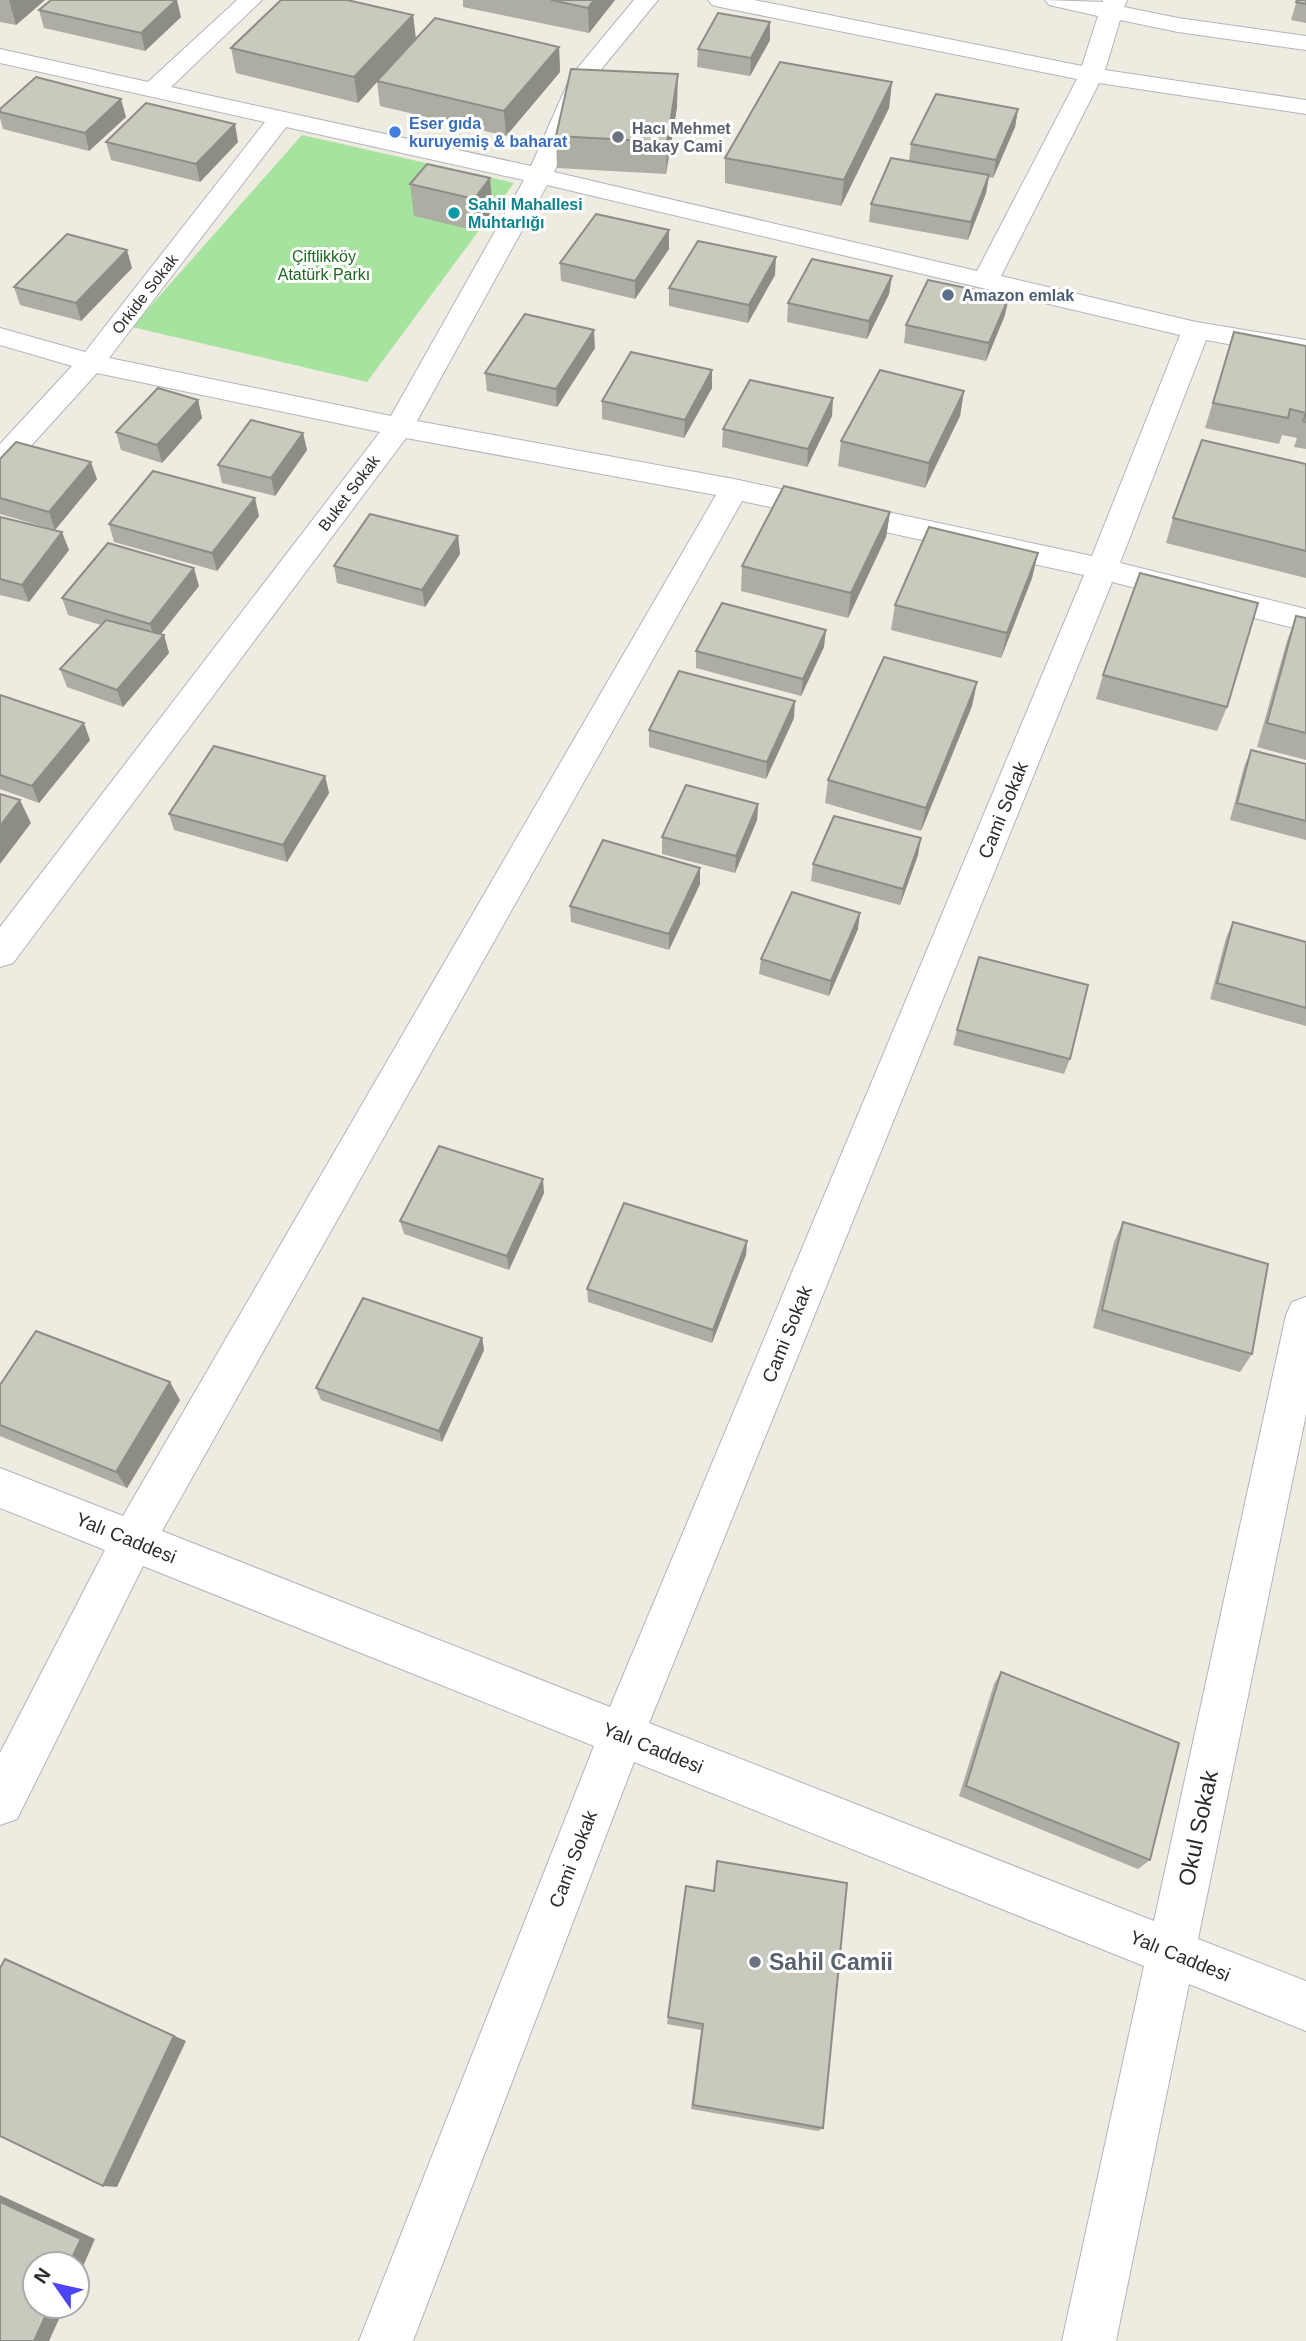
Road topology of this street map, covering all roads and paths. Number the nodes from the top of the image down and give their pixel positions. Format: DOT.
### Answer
graph roads {
  1 [pos="250,0"];
  2 [pos="646,0"];
  3 [pos="720,0"];
  4 [pos="1057,0"];
  5 [pos="1113,6"];
  6 [pos="1306,43"];
  7 [pos="12,65"];
  8 [pos="1091,75"];
  9 [pos="153,90"];
  10 [pos="1306,107"];
  11 [pos="280,119"];
  12 [pos="539,176"];
  13 [pos="985,282"];
  14 [pos="1196,330"];
  15 [pos="0,335"];
  16 [pos="1306,349"];
  17 [pos="91,363"];
  18 [pos="399,428"];
  19 [pos="0,462"];
  20 [pos="734,489"];
  21 [pos="1102,569"];
  22 [pos="1306,620"];
  23 [pos="0,953"];
  24 [pos="1306,1315"];
  25 [pos="0,1488"];
  26 [pos="133,1540"];
  27 [pos="621,1735"];
  28 [pos="0,1802"];
  29 [pos="1171,1953"];
  30 [pos="1306,2006"];
  31 [pos="386,2341"];
  32 [pos="1089,2341"];
  1 -- 9 [label="street"];
  2 -- 12 [label="street, Buket Sokak"];
  3 -- 8 [label="street"];
  4 -- 5 [label="street"];
  5 -- 6 [label="street"];
  5 -- 8 [label="street"];
  7 -- 9 [label="street"];
  8 -- 10 [label="street"];
  8 -- 13 [label="street"];
  9 -- 11 [label="street"];
  11 -- 12 [label="street"];
  11 -- 17 [label="street, Orkide Sokak"];
  12 -- 13 [label="street"];
  12 -- 18 [label="street, Buket Sokak"];
  13 -- 14 [label="street"];
  14 -- 16 [label="street"];
  14 -- 21 [label="street, Cami Sokak"];
  15 -- 17 [label="street"];
  17 -- 18 [label="street"];
  17 -- 19 [label="street, Orkide Sokak"];
  18 -- 20 [label="street"];
  18 -- 23 [label="street, Buket Sokak"];
  20 -- 21 [label="street"];
  20 -- 26 [label="street"];
  21 -- 22 [label="street"];
  21 -- 27 [label="street, Cami Sokak"];
  24 -- 29 [label="street, Okul Sokak"];
  25 -- 26 [label="street, Yalı Caddesi"];
  26 -- 27 [label="street, Yalı Caddesi"];
  26 -- 28 [label="street"];
  27 -- 29 [label="street, Yalı Caddesi"];
  27 -- 31 [label="street, Cami Sokak"];
  29 -- 30 [label="street, Yalı Caddesi"];
  29 -- 32 [label="street, Okul Sokak"];
}
